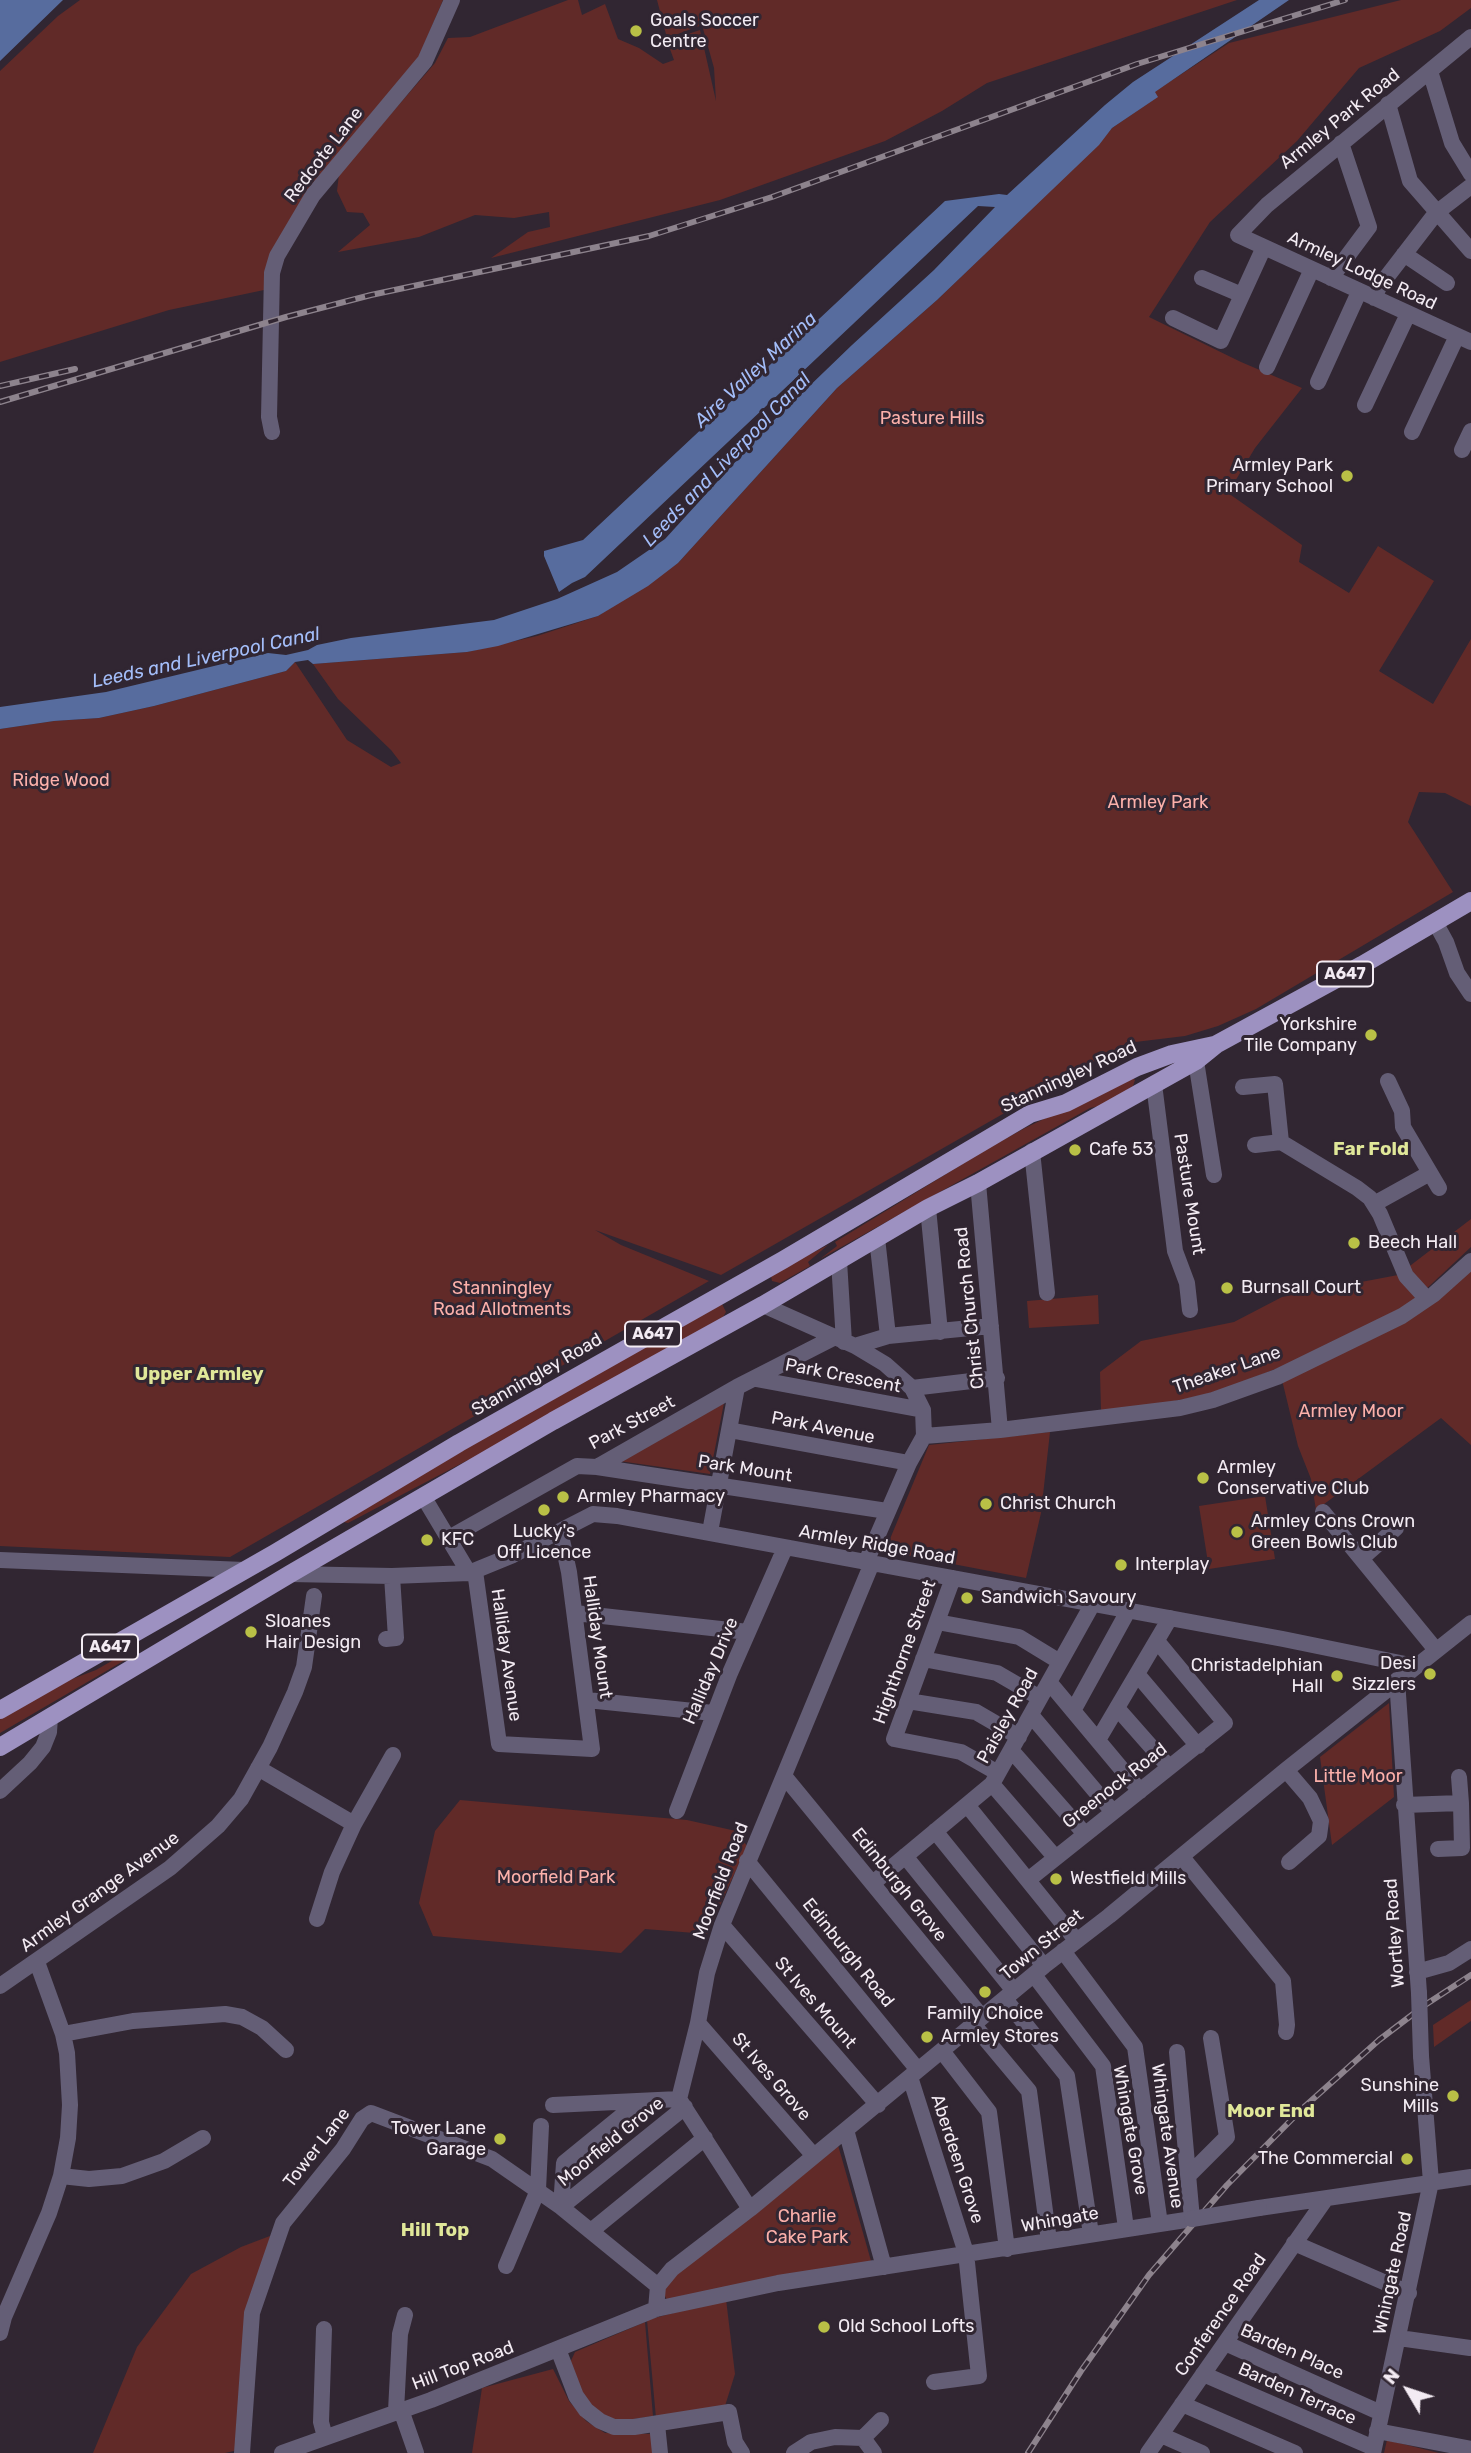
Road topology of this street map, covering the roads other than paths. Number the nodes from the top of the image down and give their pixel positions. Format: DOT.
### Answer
graph roads {
  1 [pos="452,0"];
  2 [pos="1471,37"];
  3 [pos="1430,71"];
  4 [pos="1388,104"];
  5 [pos="1341,143"];
  6 [pos="1471,174"];
  7 [pos="1471,186"];
  8 [pos="1436,213"];
  9 [pos="1238,235"];
  10 [pos="1264,247"];
  11 [pos="1471,251"];
  12 [pos="1404,254"];
  13 [pos="1312,269"];
  14 [pos="1202,278"];
  15 [pos="1331,278"];
  16 [pos="1447,282"];
  17 [pos="1242,295"];
  18 [pos="1366,295"];
  19 [pos="1408,314"];
  20 [pos="1173,318"];
  21 [pos="1464,339"];
  22 [pos="1267,367"];
  23 [pos="1318,382"];
  24 [pos="1365,405"];
  25 [pos="1471,431"];
  26 [pos="272,432"];
  27 [pos="1412,432"];
  28 [pos="1462,450"];
  29 [pos="1471,901"];
  30 [pos="1435,922"];
  31 [pos="1471,994"];
  32 [pos="1217,1044"];
  33 [pos="1196,1061"];
  34 [pos="1388,1081"];
  35 [pos="1154,1084"];
  36 [pos="1243,1087"];
  37 [pos="1281,1142"];
  38 [pos="1255,1146"];
  39 [pos="1032,1151"];
  40 [pos="1430,1172"];
  41 [pos="1214,1175"];
  42 [pos="978,1183"];
  43 [pos="1439,1188"];
  44 [pos="1374,1204"];
  45 [pos="928,1208"];
  46 [pos="877,1238"];
  47 [pos="839,1261"];
  48 [pos="1471,1261"];
  49 [pos="754,1276"];
  50 [pos="733,1288"];
  51 [pos="1047,1293"];
  52 [pos="1427,1299"];
  53 [pos="761,1307"];
  54 [pos="1190,1310"];
  55 [pos="991,1326"];
  56 [pos="940,1332"];
  57 [pos="888,1336"];
  58 [pos="844,1342"];
  59 [pos="997,1378"];
  60 [pos="756,1379"];
  61 [pos="737,1387"];
  62 [pos="912,1388"];
  63 [pos="923,1410"];
  64 [pos="729,1430"];
  65 [pos="1000,1430"];
  66 [pos="923,1436"];
  67 [pos="909,1463"];
  68 [pos="597,1466"];
  69 [pos="719,1484"];
  70 [pos="423,1496"];
  71 [pos="887,1511"];
  72 [pos="1323,1512"];
  73 [pos="1396,1528"];
  74 [pos="560,1531"];
  75 [pos="710,1532"];
  76 [pos="449,1538"];
  77 [pos="785,1548"];
  78 [pos="275,1553"];
  79 [pos="322,1555"];
  80 [pos="1362,1558"];
  81 [pos="0,1560"];
  82 [pos="869,1563"];
  83 [pos="183,1569"];
  84 [pos="244,1570"];
  85 [pos="472,1572"];
  86 [pos="290,1574"];
  87 [pos="341,1575"];
  88 [pos="393,1576"];
  89 [pos="953,1578"];
  90 [pos="221,1584"];
  91 [pos="314,1596"];
  92 [pos="1092,1605"];
  93 [pos="1128,1611"];
  94 [pos="575,1613"];
  95 [pos="1170,1618"];
  96 [pos="937,1622"];
  97 [pos="1471,1623"];
  98 [pos="748,1632"];
  99 [pos="386,1639"];
  100 [pos="1157,1641"];
  101 [pos="1436,1650"];
  102 [pos="923,1659"];
  103 [pos="144,1660"];
  104 [pos="1060,1662"];
  105 [pos="1415,1666"];
  106 [pos="68,1671"];
  107 [pos="1137,1674"];
  108 [pos="1397,1680"];
  109 [pos="1049,1682"];
  110 [pos="1040,1698"];
  111 [pos="587,1700"];
  112 [pos="908,1701"];
  113 [pos="1118,1708"];
  114 [pos="0,1710"];
  115 [pos="1073,1711"];
  116 [pos="713,1713"];
  117 [pos="1031,1715"];
  118 [pos="50,1717"];
  119 [pos="1098,1740"];
  120 [pos="1015,1743"];
  121 [pos="1198,1746"];
  122 [pos="0,1747"];
  123 [pos="592,1749"];
  124 [pos="393,1755"];
  125 [pos="1169,1767"];
  126 [pos="258,1768"];
  127 [pos="1286,1770"];
  128 [pos="785,1777"];
  129 [pos="1458,1777"];
  130 [pos="995,1778"];
  131 [pos="0,1791"];
  132 [pos="1140,1791"];
  133 [pos="1461,1802"];
  134 [pos="967,1805"];
  135 [pos="1404,1805"];
  136 [pos="677,1811"];
  137 [pos="1113,1812"];
  138 [pos="354,1824"];
  139 [pos="935,1832"];
  140 [pos="1085,1834"];
  141 [pos="1438,1849"];
  142 [pos="905,1856"];
  143 [pos="1055,1857"];
  144 [pos="1182,1857"];
  145 [pos="747,1861"];
  146 [pos="1289,1862"];
  147 [pos="1028,1880"];
  148 [pos="873,1883"];
  149 [pos="317,1919"];
  150 [pos="722,1925"];
  151 [pos="1076,1940"];
  152 [pos="1471,1948"];
  153 [pos="1063,1951"];
  154 [pos="37,1962"];
  155 [pos="1039,1970"];
  156 [pos="1418,1972"];
  157 [pos="0,1986"];
  158 [pos="1010,1995"];
  159 [pos="978,2021"];
  160 [pos="698,2024"];
  161 [pos="1286,2032"];
  162 [pos="63,2034"];
  163 [pos="1211,2038"];
  164 [pos="286,2050"];
  165 [pos="942,2051"];
  166 [pos="1177,2052"];
  167 [pos="914,2074"];
  168 [pos="640,2101"];
  169 [pos="682,2103"];
  170 [pos="553,2105"];
  171 [pos="878,2105"];
  172 [pos="541,2126"];
  173 [pos="846,2130"];
  174 [pos="203,2138"];
  175 [pos="705,2138"];
  176 [pos="814,2156"];
  177 [pos="1189,2175"];
  178 [pos="61,2176"];
  179 [pos="1471,2177"];
  180 [pos="1431,2182"];
  181 [pos="538,2190"];
  182 [pos="1325,2200"];
  183 [pos="561,2207"];
  184 [pos="750,2209"];
  185 [pos="1192,2219"];
  186 [pos="1160,2224"];
  187 [pos="1126,2228"];
  188 [pos="591,2231"];
  189 [pos="1091,2234"];
  190 [pos="1049,2241"];
  191 [pos="1294,2243"];
  192 [pos="1007,2249"];
  193 [pos="967,2253"];
  194 [pos="506,2266"];
  195 [pos="884,2267"];
  196 [pos="658,2286"];
  197 [pos="1409,2292"];
  198 [pos="656,2309"];
  199 [pos="405,2315"];
  200 [pos="324,2329"];
  201 [pos="0,2333"];
  202 [pos="1399,2338"];
  203 [pos="1225,2343"];
  204 [pos="1471,2348"];
  205 [pos="558,2349"];
  206 [pos="1203,2374"];
  207 [pos="934,2382"];
  208 [pos="1182,2404"];
  209 [pos="399,2410"];
  210 [pos="1381,2413"];
  211 [pos="881,2420"];
  212 [pos="657,2424"];
  213 [pos="1377,2431"];
  214 [pos="1161,2435"];
  215 [pos="325,2437"];
  216 [pos="863,2438"];
  217 [pos="307,2449"];
  218 [pos="1471,2449"];
  219 [pos="1374,2451"];
  220 [pos="242,2453"];
  221 [pos="282,2453"];
  222 [pos="416,2453"];
  223 [pos="660,2453"];
  224 [pos="742,2453"];
  225 [pos="794,2453"];
  226 [pos="874,2453"];
  227 [pos="1148,2453"];
  228 [pos="1202,2453"];
  229 [pos="1295,2453"];
  1 -- 26 [label="street, Redcote Lane"];
  2 -- 3 [label="street, Armley Park Road"];
  3 -- 4 [label="street, Armley Park Road"];
  3 -- 6 [label="street"];
  4 -- 5 [label="street, Armley Park Road"];
  4 -- 8 [label="street"];
  5 -- 9 [label="street, Armley Park Road"];
  5 -- 15 [label="street"];
  7 -- 8 [label="street"];
  8 -- 11 [label="street"];
  8 -- 12 [label="street"];
  9 -- 10 [label="street, Armley Lodge Road"];
  10 -- 13 [label="street, Armley Lodge Road"];
  10 -- 17 [label="street"];
  12 -- 16 [label="street"];
  12 -- 18 [label="street"];
  13 -- 15 [label="street, Armley Lodge Road"];
  13 -- 22 [label="street"];
  14 -- 17 [label="street"];
  15 -- 18 [label="street, Armley Lodge Road"];
  17 -- 20 [label="street"];
  18 -- 19 [label="street, Armley Lodge Road"];
  18 -- 23 [label="street"];
  19 -- 21 [label="street, Armley Lodge Road"];
  19 -- 24 [label="street"];
  21 -- 27 [label="street"];
  25 -- 28 [label="street"];
  29 -- 30 [label="main road, Stanningley Road / A647"];
  30 -- 31 [label="street"];
  30 -- 32 [label="main road, Stanningley Road / A647"];
  32 -- 33 [label="main road, Stanningley Road / A647"];
  32 -- 49 [label="main road, Stanningley Road / A647"];
  33 -- 35 [label="main road, Stanningley Road / A647"];
  33 -- 41 [label="street"];
  34 -- 40 [label="street"];
  35 -- 39 [label="main road, Stanningley Road / A647"];
  35 -- 54 [label="street, Pasture Mount"];
  36 -- 37 [label="street"];
  37 -- 38 [label="street"];
  37 -- 44 [label="street"];
  39 -- 42 [label="main road, Stanningley Road / A647"];
  39 -- 51 [label="street"];
  40 -- 43 [label="street"];
  40 -- 44 [label="street"];
  42 -- 45 [label="main road, Stanningley Road / A647"];
  42 -- 55 [label="street, Christ Church Road"];
  44 -- 52 [label="street"];
  45 -- 46 [label="main road, Stanningley Road / A647"];
  45 -- 56 [label="street"];
  46 -- 47 [label="main road, Stanningley Road / A647"];
  46 -- 57 [label="street"];
  47 -- 53 [label="main road, Stanningley Road / A647"];
  47 -- 58 [label="street"];
  48 -- 52 [label="street, Theaker Lane"];
  49 -- 50 [label="main road, Stanningley Road / A647"];
  49 -- 53 [label="main road"];
  50 -- 53 [label="main road"];
  50 -- 78 [label="main road, Stanningley Road / A647"];
  52 -- 65 [label="street, Theaker Lane"];
  53 -- 58 [label="street, Moorfield Road"];
  53 -- 70 [label="main road, Stanningley Road / A647"];
  55 -- 56 [label="street, Park Street"];
  55 -- 59 [label="street, Christ Church Road"];
  56 -- 57 [label="street, Park Street"];
  57 -- 58 [label="street, Park Street"];
  58 -- 60 [label="street, Park Street"];
  58 -- 62 [label="street, Moorfield Road"];
  59 -- 62 [label="street"];
  59 -- 65 [label="street, Christ Church Road"];
  60 -- 61 [label="street, Park Street"];
  60 -- 63 [label="street, Park Crescent"];
  61 -- 64 [label="street"];
  61 -- 68 [label="street, Park Street"];
  62 -- 63 [label="street, Moorfield Road"];
  63 -- 66 [label="street, Moorfield Road"];
  64 -- 67 [label="street, Park Avenue"];
  64 -- 69 [label="street"];
  65 -- 66 [label="street, Theaker Lane"];
  66 -- 67 [label="street, Moorfield Road"];
  67 -- 71 [label="street, Moorfield Road"];
  68 -- 69 [label="street, Park Mount"];
  68 -- 76 [label="street, Park Street"];
  69 -- 71 [label="street, Park Mount"];
  69 -- 75 [label="street"];
  70 -- 76 [label="street"];
  70 -- 79 [label="main road, Stanningley Road / A647"];
  71 -- 82 [label="street, Moorfield Road"];
  72 -- 80 [label="street"];
  73 -- 80 [label="street"];
  74 -- 75 [label="street, Armley Ridge Road"];
  74 -- 85 [label="street, Armley Ridge Road"];
  74 -- 94 [label="street, Halliday Mount"];
  75 -- 77 [label="street, Armley Ridge Road"];
  76 -- 85 [label="street"];
  77 -- 82 [label="street, Armley Ridge Road"];
  77 -- 98 [label="street, Halliday Drive"];
  78 -- 79 [label="main road"];
  78 -- 84 [label="main road, Stanningley Road / A647"];
  79 -- 86 [label="main road, Stanningley Road / A647"];
  79 -- 87 [label="street"];
  80 -- 101 [label="street"];
  81 -- 83 [label="street"];
  82 -- 89 [label="street, Armley Ridge Road"];
  82 -- 128 [label="street, Moorfield Road"];
  83 -- 84 [label="street"];
  83 -- 90 [label="street"];
  84 -- 90 [label="main road, Stanningley Road / A647"];
  85 -- 88 [label="street, Armley Ridge Road"];
  85 -- 123 [label="street, Halliday Avenue"];
  86 -- 87 [label="street, Armley Ridge Road"];
  86 -- 90 [label="main road"];
  86 -- 103 [label="main road, Stanningley Road / A647"];
  87 -- 88 [label="street, Armley Ridge Road"];
  88 -- 99 [label="street"];
  89 -- 92 [label="street, Armley Ridge Road"];
  89 -- 96 [label="street, Highthorne Street"];
  90 -- 106 [label="main road, Stanningley Road / A647"];
  91 -- 126 [label="street, Armley Grange Avenue"];
  92 -- 93 [label="street, Armley Ridge Road"];
  92 -- 104 [label="street, Paisley Road"];
  93 -- 95 [label="street, Armley Ridge Road"];
  93 -- 115 [label="street"];
  94 -- 98 [label="street"];
  94 -- 111 [label="street, Halliday Mount"];
  95 -- 100 [label="street"];
  95 -- 105 [label="street, Armley Ridge Road"];
  96 -- 102 [label="street, Highthorne Street"];
  96 -- 104 [label="street"];
  97 -- 101 [label="street, Town Street"];
  98 -- 116 [label="street, Halliday Drive"];
  100 -- 107 [label="street"];
  100 -- 121 [label="street, Greenock Road"];
  101 -- 105 [label="street, Town Street"];
  102 -- 110 [label="street"];
  102 -- 112 [label="street, Highthorne Street"];
  103 -- 106 [label="main road"];
  103 -- 118 [label="main road, Stanningley Road / A647"];
  104 -- 109 [label="street, Paisley Road"];
  105 -- 108 [label="street, Town Street"];
  106 -- 114 [label="main road, Stanningley Road / A647"];
  107 -- 113 [label="street"];
  107 -- 121 [label="street"];
  108 -- 127 [label="street, Town Street"];
  108 -- 135 [label="street, Wortley Road"];
  109 -- 110 [label="street, Paisley Road"];
  109 -- 115 [label="street"];
  110 -- 117 [label="street, Paisley Road"];
  111 -- 116 [label="street"];
  111 -- 123 [label="street, Halliday Mount"];
  112 -- 120 [label="street"];
  112 -- 130 [label="street, Highthorne Street"];
  113 -- 119 [label="street"];
  113 -- 125 [label="street"];
  115 -- 119 [label="street"];
  116 -- 136 [label="street, Halliday Drive"];
  117 -- 120 [label="street, Paisley Road"];
  117 -- 137 [label="street"];
  118 -- 122 [label="main road, Stanningley Road / A647"];
  118 -- 131 [label="street"];
  119 -- 132 [label="street"];
  120 -- 130 [label="street, Paisley Road"];
  120 -- 140 [label="street"];
  121 -- 125 [label="street, Greenock Road"];
  124 -- 138 [label="street"];
  125 -- 132 [label="street, Greenock Road"];
  126 -- 138 [label="street"];
  126 -- 154 [label="street, Armley Grange Avenue"];
  127 -- 144 [label="street, Town Street"];
  127 -- 146 [label="street"];
  128 -- 145 [label="street, Moorfield Road"];
  128 -- 148 [label="street, Edinburgh Grove"];
  129 -- 133 [label="street"];
  130 -- 134 [label="street, Paisley Road"];
  130 -- 143 [label="street"];
  132 -- 137 [label="street, Greenock Road"];
  133 -- 135 [label="street"];
  133 -- 141 [label="street"];
  134 -- 139 [label="street, Paisley Road"];
  134 -- 147 [label="street"];
  135 -- 156 [label="street, Wortley Road"];
  137 -- 140 [label="street, Greenock Road"];
  138 -- 149 [label="street"];
  139 -- 142 [label="street, Paisley Road"];
  139 -- 155 [label="street, Whingate Grove"];
  140 -- 143 [label="street, Greenock Road"];
  142 -- 148 [label="street, Paisley Road"];
  142 -- 158 [label="street"];
  143 -- 147 [label="street, Greenock Road"];
  144 -- 151 [label="street, Town Street"];
  144 -- 161 [label="street"];
  145 -- 150 [label="street, Moorfield Road"];
  145 -- 167 [label="street, Edinburgh Road"];
  147 -- 151 [label="street"];
  148 -- 159 [label="street, Edinburgh Grove"];
  150 -- 160 [label="street, Moorfield Road"];
  150 -- 171 [label="street, St Ives Mount"];
  151 -- 153 [label="street, Town Street"];
  152 -- 156 [label="street"];
  153 -- 155 [label="street, Town Street"];
  153 -- 186 [label="street, Whingate Avenue"];
  154 -- 157 [label="street, Armley Grange Avenue"];
  154 -- 162 [label="street"];
  155 -- 158 [label="street, Town Street"];
  155 -- 187 [label="street, Whingate Grove"];
  156 -- 180 [label="street, Wortley Road, bridge"];
  158 -- 159 [label="street, Town Street"];
  158 -- 189 [label="street"];
  159 -- 165 [label="street, Town Street"];
  159 -- 190 [label="street, Edinburgh Grove"];
  160 -- 169 [label="street, Moorfield Road"];
  160 -- 176 [label="street, St Ives Grove"];
  162 -- 164 [label="street"];
  162 -- 178 [label="street"];
  163 -- 177 [label="street"];
  165 -- 167 [label="street, Town Street"];
  165 -- 192 [label="street"];
  166 -- 177 [label="street"];
  167 -- 171 [label="street, Town Street"];
  167 -- 193 [label="street, Aberdeen Grove"];
  168 -- 169 [label="street"];
  168 -- 170 [label="street"];
  168 -- 183 [label="street"];
  169 -- 175 [label="street"];
  169 -- 183 [label="street, Moorfield Grove"];
  171 -- 173 [label="street, Town Street"];
  172 -- 181 [label="street"];
  173 -- 176 [label="street, Town Street"];
  173 -- 195 [label="street"];
  174 -- 178 [label="street"];
  175 -- 184 [label="street"];
  175 -- 188 [label="street"];
  176 -- 184 [label="street, Town Street"];
  177 -- 185 [label="street"];
  178 -- 201 [label="street"];
  179 -- 180 [label="street, Whingate"];
  180 -- 182 [label="street, Whingate"];
  180 -- 197 [label="street, Whingate Road"];
  181 -- 183 [label="street, Tower Lane"];
  181 -- 194 [label="street"];
  181 -- 220 [label="street, Tower Lane"];
  182 -- 185 [label="street, Whingate, bridge"];
  182 -- 191 [label="street, Conference Road"];
  183 -- 188 [label="street, Tower Lane"];
  184 -- 196 [label="street, Town Street"];
  185 -- 186 [label="street, Whingate"];
  186 -- 187 [label="street, Whingate"];
  187 -- 189 [label="street, Whingate"];
  188 -- 196 [label="street, Tower Lane"];
  189 -- 190 [label="street, Whingate"];
  190 -- 192 [label="street, Whingate"];
  191 -- 197 [label="street"];
  191 -- 203 [label="street, Conference Road"];
  192 -- 193 [label="street, Whingate"];
  193 -- 195 [label="street, Whingate"];
  193 -- 207 [label="street, Aberdeen Grove"];
  195 -- 198 [label="street, Whingate"];
  196 -- 198 [label="street"];
  197 -- 202 [label="street, Whingate Road"];
  198 -- 205 [label="street, Hill Top Road"];
  199 -- 209 [label="street"];
  200 -- 215 [label="street"];
  202 -- 204 [label="street"];
  202 -- 210 [label="street, Whingate Road"];
  203 -- 206 [label="street, Conference Road"];
  203 -- 210 [label="street, Barden Place"];
  205 -- 209 [label="street, Hill Top Road"];
  205 -- 212 [label="street"];
  206 -- 208 [label="street, Conference Road"];
  206 -- 219 [label="street, Barden Terrace"];
  208 -- 214 [label="street, Conference Road"];
  208 -- 229 [label="street"];
  209 -- 215 [label="street, Hill Top Road"];
  209 -- 222 [label="street"];
  210 -- 213 [label="street, Whingate Road"];
  211 -- 216 [label="street"];
  212 -- 223 [label="street"];
  212 -- 224 [label="street"];
  213 -- 218 [label="street"];
  213 -- 219 [label="street, Whingate Road"];
  214 -- 227 [label="street, Conference Road"];
  214 -- 228 [label="street"];
  215 -- 217 [label="street, Hill Top Road"];
  216 -- 225 [label="street"];
  216 -- 226 [label="street"];
  217 -- 221 [label="street, Hill Top Road"];
}
